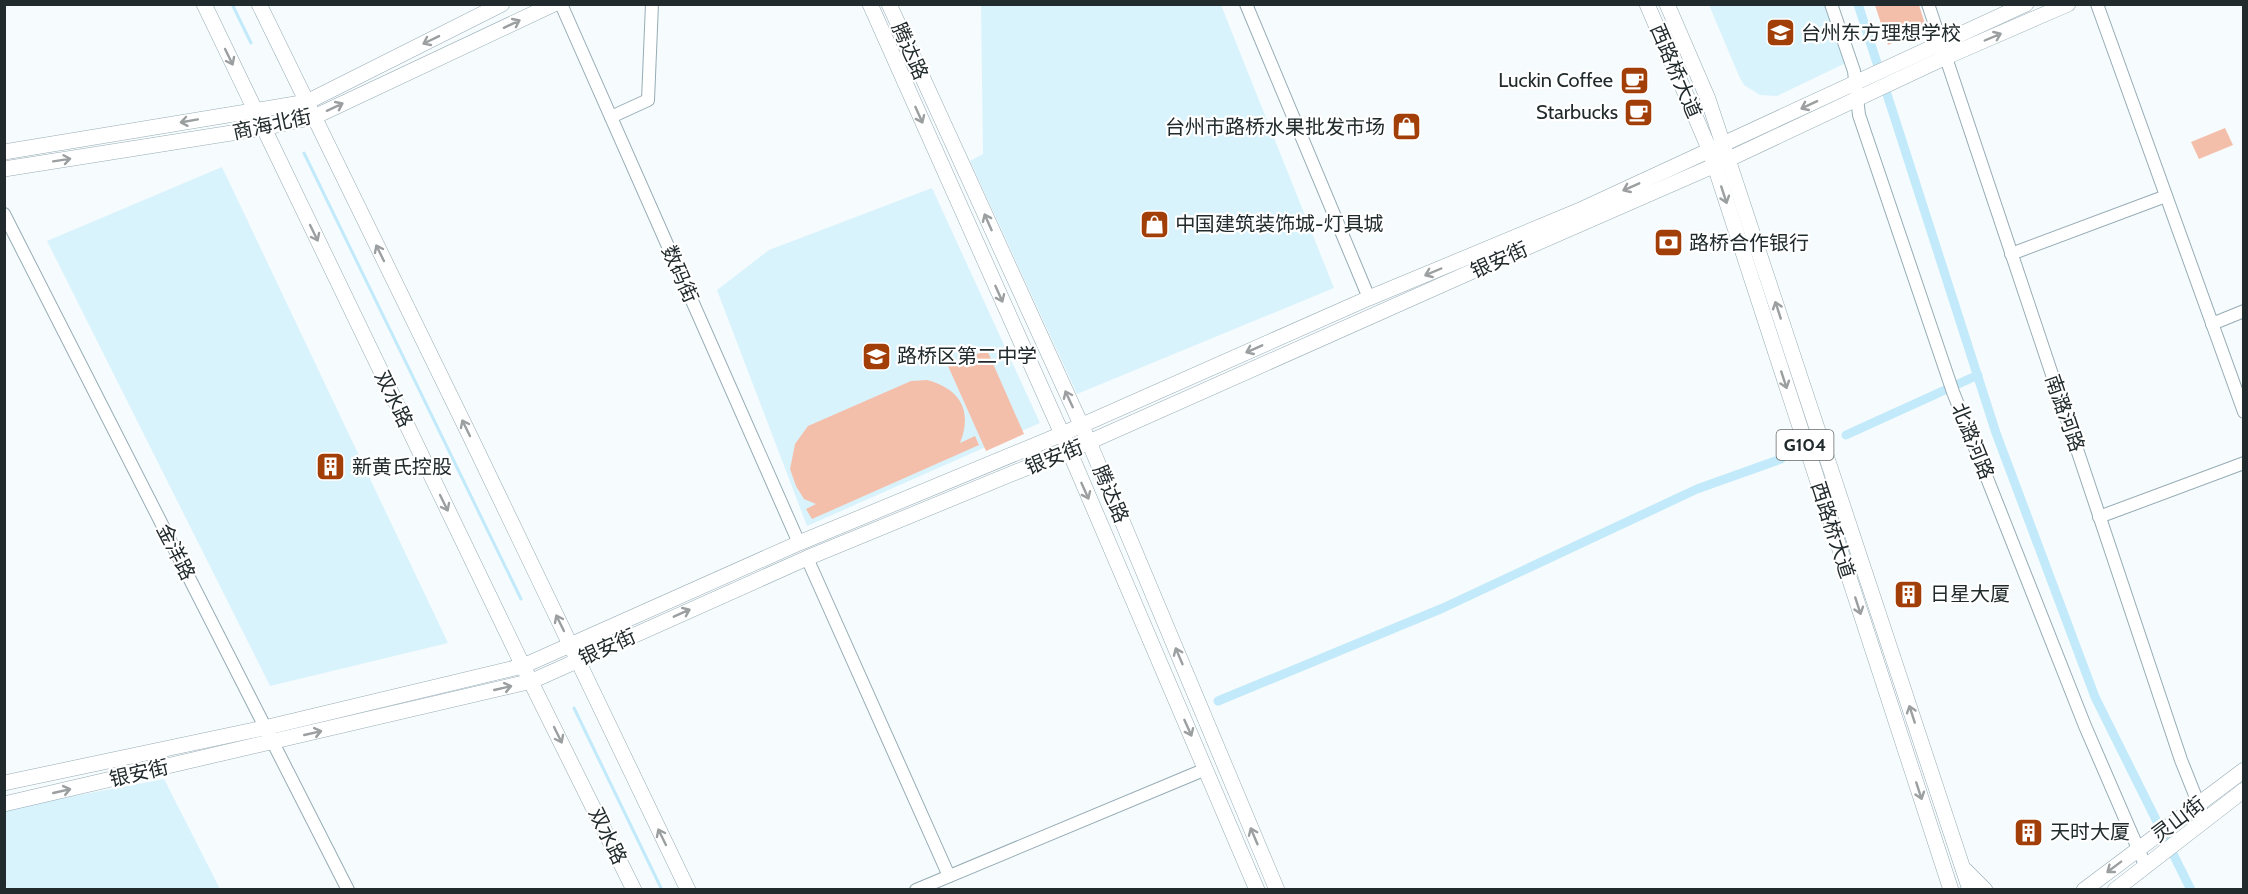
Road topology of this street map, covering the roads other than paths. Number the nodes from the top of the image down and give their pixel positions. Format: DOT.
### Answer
graph roads {
  1 [pos="204,4"];
  2 [pos="259,4"];
  3 [pos="502,4"];
  4 [pos="554,4"];
  5 [pos="561,4"];
  6 [pos="652,4"];
  7 [pos="870,4"];
  8 [pos="889,4"];
  9 [pos="1246,4"];
  10 [pos="1647,4"];
  11 [pos="1667,4"];
  12 [pos="1831,4"];
  13 [pos="1928,4"];
  14 [pos="2026,4"];
  15 [pos="2068,4"];
  16 [pos="2097,4"];
  17 [pos="1943,50"];
  18 [pos="1860,89"];
  19 [pos="306,102"];
  20 [pos="254,109"];
  21 [pos="314,117"];
  22 [pos="611,117"];
  23 [pos="263,128"];
  24 [pos="4,152"];
  25 [pos="1719,156"];
  26 [pos="4,169"];
  27 [pos="2166,196"];
  28 [pos="4,214"];
  29 [pos="2011,254"];
  30 [pos="1369,298"];
  31 [pos="2244,311"];
  32 [pos="2212,324"];
  33 [pos="2244,412"];
  34 [pos="1081,426"];
  35 [pos="1062,434"];
  36 [pos="1089,442"];
  37 [pos="1068,451"];
  38 [pos="2244,463"];
  39 [pos="2099,517"];
  40 [pos="799,543"];
  41 [pos="807,558"];
  42 [pos="570,645"];
  43 [pos="578,660"];
  44 [pos="523,666"];
  45 [pos="532,681"];
  46 [pos="264,728"];
  47 [pos="272,743"];
  48 [pos="1206,769"];
  49 [pos="2244,770"];
  50 [pos="4,783"];
  51 [pos="2244,790"];
  52 [pos="4,804"];
  53 [pos="2199,804"];
  54 [pos="2205,820"];
  55 [pos="2141,847"];
  56 [pos="2149,864"];
  57 [pos="1964,869"];
  58 [pos="949,876"];
  59 [pos="1949,886"];
  60 [pos="348,890"];
  61 [pos="634,890"];
  62 [pos="688,890"];
  63 [pos="916,890"];
  64 [pos="1257,890"];
  65 [pos="1277,890"];
  66 [pos="1970,890"];
  67 [pos="1984,890"];
  68 [pos="2084,890"];
  69 [pos="2115,890"];
  1 -- 20 [label="main road, 双水路, one-way"];
  2 -- 19 [label="main road"];
  3 -- 19 [label="main road, 商海北街, one-way"];
  21 -- 4 [label="main road, 商海北街, one-way"];
  5 -- 22 [label="street, 数码街"];
  6 -- 22 [label="street"];
  7 -- 35 [label="main road, 腾达路, one-way"];
  34 -- 8 [label="main road, 腾达路, one-way"];
  9 -- 30 [label="street"];
  10 -- 25 [label="main road, 西路桥大道 / G104"];
  11 -- 25 [label="main road, 西路桥大道 / G104"];
  12 -- 18 [label="street, 北潞河路"];
  13 -- 17 [label="street, 南潞河路"];
  14 -- 17 [label="main road, 银安街"];
  17 -- 15 [label="main road, 银安街, one-way"];
  16 -- 27 [label="street"];
  17 -- 18 [label="main road, 银安街"];
  17 -- 29 [label="street, 南潞河路"];
  18 -- 25 [label="main road, 银安街"];
  18 -- 55 [label="street, 北潞河路"];
  19 -- 20 [label="main road, 商海北街"];
  19 -- 21 [label="main road"];
  20 -- 23 [label="main road, 双水路"];
  20 -- 24 [label="main road, 商海北街, one-way"];
  21 -- 23 [label="main road, 商海北街"];
  42 -- 21 [label="main road, one-way"];
  22 -- 40 [label="street, 数码街"];
  26 -- 23 [label="main road, 商海北街, one-way"];
  23 -- 44 [label="main road, 双水路, one-way"];
  25 -- 30 [label="main road, 银安街, one-way"];
  25 -- 36 [label="main road, 银安街"];
  57 -- 25 [label="main road, 西路桥大道 / G104, one-way"];
  25 -- 59 [label="main road, 西路桥大道 / G104, one-way"];
  27 -- 29 [label="street"];
  27 -- 32 [label="street"];
  28 -- 46 [label="street, 金洋路"];
  29 -- 39 [label="street, 南潞河路"];
  30 -- 34 [label="main road, 银安街, one-way"];
  31 -- 32 [label="street"];
  32 -- 33 [label="street"];
  34 -- 35 [label="main road, 银安街"];
  34 -- 36 [label="main road, 腾达路"];
  35 -- 37 [label="main road, 腾达路"];
  35 -- 40 [label="main road, 银安街"];
  36 -- 37 [label="main road, 银安街"];
  65 -- 36 [label="main road, 腾达路, one-way"];
  37 -- 41 [label="main road, 银安街"];
  37 -- 48 [label="main road, 腾达路, one-way"];
  38 -- 39 [label="street"];
  39 -- 53 [label="street, 南潞河路"];
  40 -- 42 [label="main road, 银安街"];
  43 -- 41 [label="main road, 银安街, one-way"];
  41 -- 58 [label="street"];
  42 -- 43 [label="main road"];
  42 -- 44 [label="main road, 银安街"];
  43 -- 45 [label="main road, 银安街"];
  62 -- 43 [label="main road, one-way"];
  44 -- 45 [label="main road, 双水路"];
  44 -- 46 [label="main road, 银安街"];
  47 -- 45 [label="main road, 银安街, one-way"];
  45 -- 61 [label="main road, 双水路, one-way"];
  46 -- 47 [label="street, 金洋路"];
  46 -- 50 [label="main road, 银安街"];
  52 -- 47 [label="main road, 银安街, one-way"];
  47 -- 60 [label="street, 金洋路"];
  48 -- 58 [label="street"];
  48 -- 64 [label="main road, 腾达路"];
  49 -- 53 [label="main road, 灵山街"];
  51 -- 54 [label="main road, 灵山街"];
  53 -- 54 [label="street, 南潞河路"];
  53 -- 55 [label="main road, 灵山街"];
  54 -- 56 [label="main road, 灵山街"];
  55 -- 56 [label="street, 北潞河路"];
  55 -- 68 [label="main road, 灵山街, one-way"];
  56 -- 69 [label="main road, 灵山街"];
  57 -- 66 [label="main road, 西路桥大道 / G104"];
  57 -- 67 [label="main road"];
  58 -- 63 [label="street"];
}
